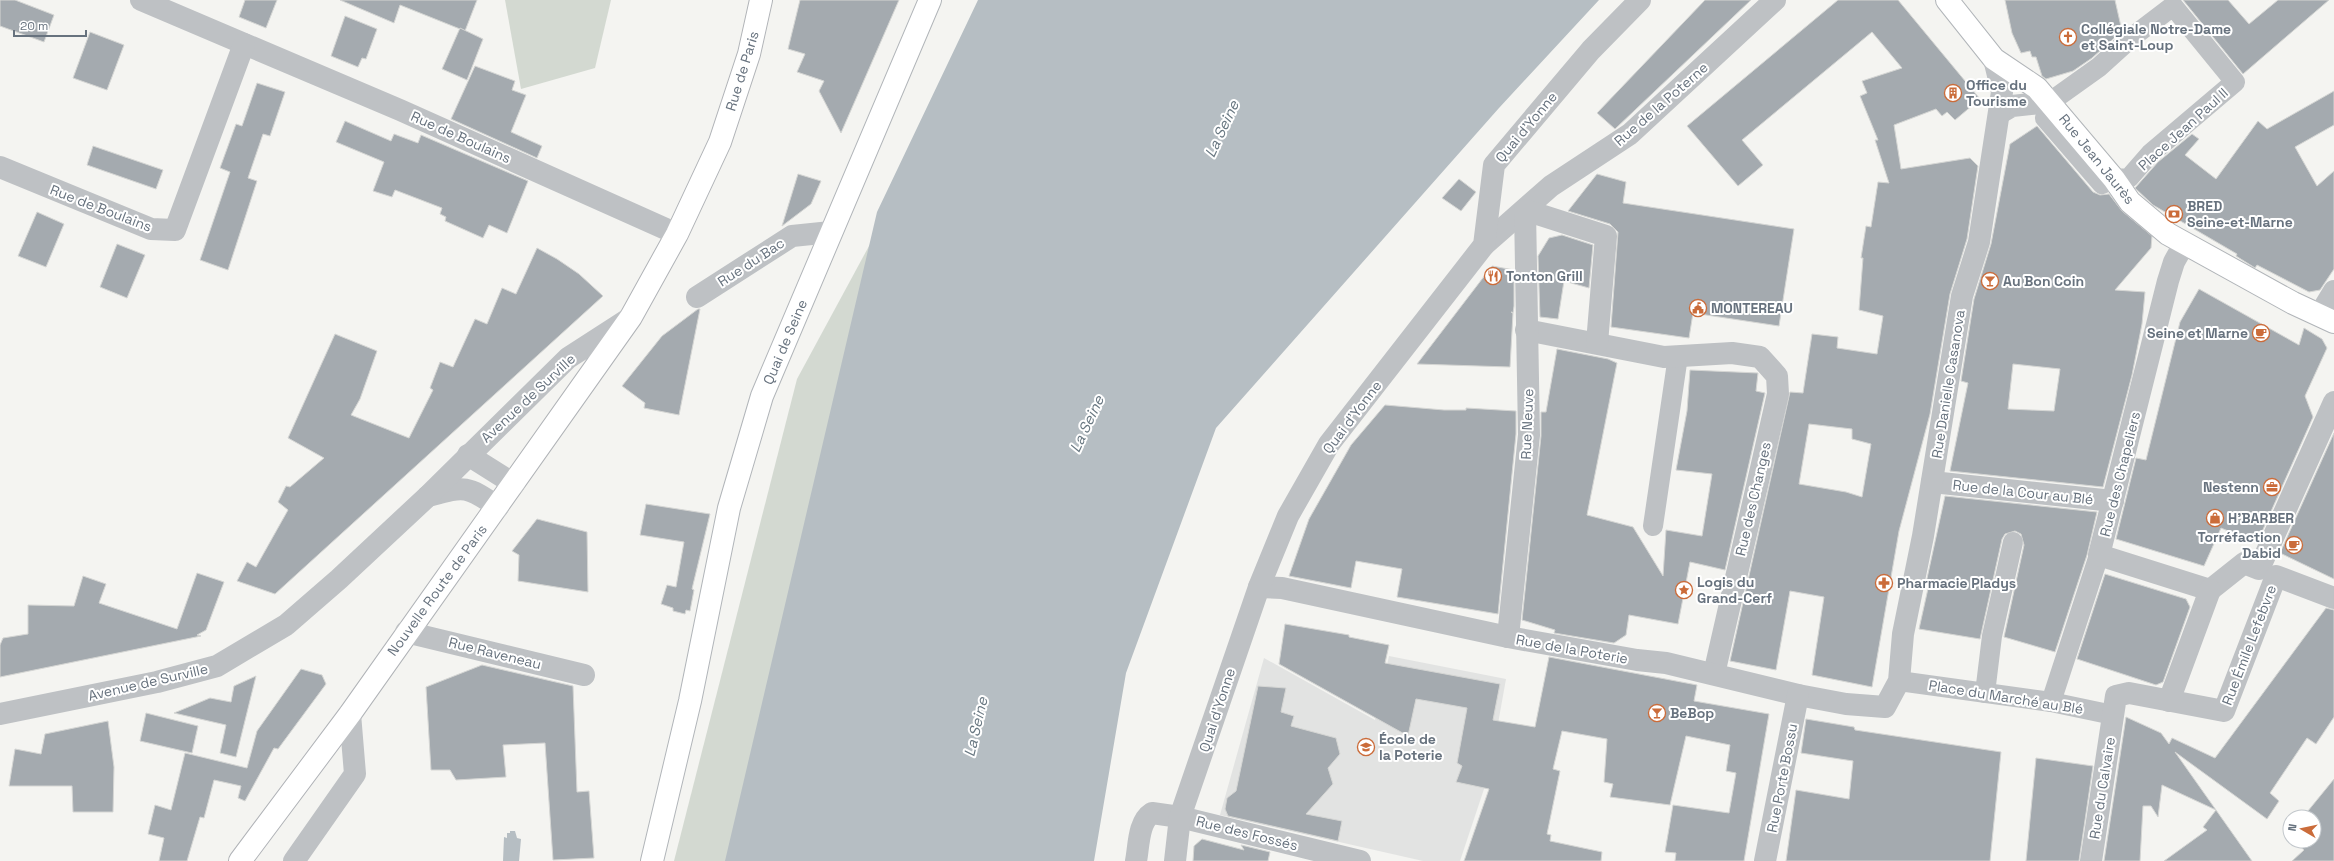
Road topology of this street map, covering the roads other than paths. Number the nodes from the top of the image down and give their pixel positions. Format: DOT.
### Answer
graph roads {
  1 [pos="141,0"];
  2 [pos="761,0"];
  3 [pos="930,0"];
  4 [pos="1640,0"];
  5 [pos="1775,0"];
  6 [pos="1947,0"];
  7 [pos="244,44"];
  8 [pos="1994,59"];
  9 [pos="2050,102"];
  10 [pos="2000,113"];
  11 [pos="0,167"];
  12 [pos="2114,178"];
  13 [pos="1525,210"];
  14 [pos="831,232"];
  15 [pos="677,234"];
  16 [pos="2184,244"];
  17 [pos="1484,245"];
  18 [pos="2334,291"];
  19 [pos="697,297"];
  20 [pos="631,317"];
  21 [pos="2327,318"];
  22 [pos="1526,330"];
  23 [pos="1597,343"];
  24 [pos="1678,356"];
  25 [pos="2334,402"];
  26 [pos="468,455"];
  27 [pos="1932,482"];
  28 [pos="514,484"];
  29 [pos="428,496"];
  30 [pos="2113,501"];
  31 [pos="498,506"];
  32 [pos="1652,526"];
  33 [pos="2013,542"];
  34 [pos="2099,555"];
  35 [pos="2268,572"];
  36 [pos="1259,587"];
  37 [pos="2210,590"];
  38 [pos="2334,598"];
  39 [pos="406,632"];
  40 [pos="1508,637"];
  41 [pos="1714,674"];
  42 [pos="584,675"];
  43 [pos="1899,681"];
  44 [pos="1985,693"];
  45 [pos="1798,695"];
  46 [pos="2169,701"];
  47 [pos="2051,702"];
  48 [pos="2115,705"];
  49 [pos="1885,707"];
  50 [pos="0,714"];
  51 [pos="350,714"];
  52 [pos="1180,817"];
  53 [pos="240,861"];
  54 [pos="294,861"];
  55 [pos="652,861"];
  56 [pos="1136,861"];
  57 [pos="1175,861"];
  58 [pos="1360,861"];
  59 [pos="1765,861"];
  60 [pos="2091,861"];
  1 -- 7 [label="street, Rue de Boulains"];
  2 -- 15 [label="main road, Rue de Paris"];
  3 -- 14 [label="main road, Quai de Seine"];
  4 -- 17 [label="street, Quai d'Yonne"];
  5 -- 13 [label="street, Rue de la Poterne"];
  6 -- 8 [label="main road, Rue Jean Jaurès"];
  7 -- 11 [label="street, Rue de Boulains"];
  7 -- 15 [label="street, Rue de Boulains"];
  8 -- 9 [label="main road, Rue Jean Jaurès"];
  8 -- 10 [label="street, Rue Danielle Casanova"];
  9 -- 10 [label="street"];
  9 -- 12 [label="main road, Rue Jean Jaurès"];
  9 -- 12 [label="street, Place Jean Paul II"];
  10 -- 27 [label="street, Rue Danielle Casanova"];
  12 -- 16 [label="main road, Rue Jean Jaurès"];
  13 -- 17 [label="street, Rue de la Poterne"];
  13 -- 22 [label="street, Rue Neuve"];
  13 -- 23 [label="street"];
  14 -- 19 [label="street, Rue du Bac"];
  14 -- 55 [label="main road, Quai de Seine"];
  15 -- 20 [label="main road, Nouvelle Route de Paris"];
  16 -- 21 [label="main road, Rue Jean Jaurès"];
  16 -- 30 [label="street, Rue des Chapeliers"];
  17 -- 36 [label="street, Quai d'Yonne"];
  18 -- 21 [label="street"];
  20 -- 26 [label="street, Avenue de Surville"];
  20 -- 28 [label="main road, Nouvelle Route de Paris"];
  22 -- 23 [label="street, Rue des Changes"];
  22 -- 40 [label="street, Rue Neuve"];
  23 -- 24 [label="street, Rue des Changes"];
  24 -- 32 [label="street"];
  24 -- 41 [label="street, Rue des Changes"];
  25 -- 35 [label="street"];
  26 -- 28 [label="street, Avenue de Surville"];
  26 -- 29 [label="street, Avenue de Surville"];
  27 -- 30 [label="street, Rue de la Cour au Blé"];
  27 -- 43 [label="street, Rue Danielle Casanova"];
  28 -- 31 [label="main road, Nouvelle Route de Paris"];
  29 -- 31 [label="street, Avenue de Surville"];
  29 -- 50 [label="street, Avenue de Surville"];
  30 -- 34 [label="street, Rue des Chapeliers"];
  31 -- 39 [label="main road, Nouvelle Route de Paris"];
  33 -- 44 [label="street"];
  34 -- 37 [label="street"];
  34 -- 47 [label="street, Rue des Chapeliers"];
  35 -- 37 [label="street"];
  35 -- 38 [label="street, Rue Émile Lefebvre"];
  35 -- 46 [label="street, Rue Émile Lefebvre"];
  36 -- 40 [label="street, Rue de la Poterie"];
  36 -- 52 [label="street, Quai d'Yonne"];
  37 -- 46 [label="street"];
  39 -- 42 [label="street, Rue Raveneau"];
  39 -- 51 [label="main road, Nouvelle Route de Paris"];
  40 -- 41 [label="street, Rue de la Poterie"];
  41 -- 45 [label="street, Rue de la Poterie"];
  43 -- 44 [label="street, Place du Marché au Blé"];
  43 -- 49 [label="street, Rue Danielle Casanova"];
  44 -- 47 [label="street, Place du Marché au Blé"];
  45 -- 49 [label="street, Rue de la Poterie"];
  45 -- 59 [label="street, Rue Porte Bossu"];
  46 -- 48 [label="street"];
  47 -- 48 [label="street, Place du Marché au Blé"];
  48 -- 60 [label="street, Rue du Calvaire"];
  51 -- 53 [label="main road, Nouvelle Route de Paris"];
  51 -- 54 [label="street"];
  52 -- 56 [label="street"];
  52 -- 57 [label="street, Quai d'Yonne"];
  52 -- 58 [label="street, Rue des Fossés"];
}
